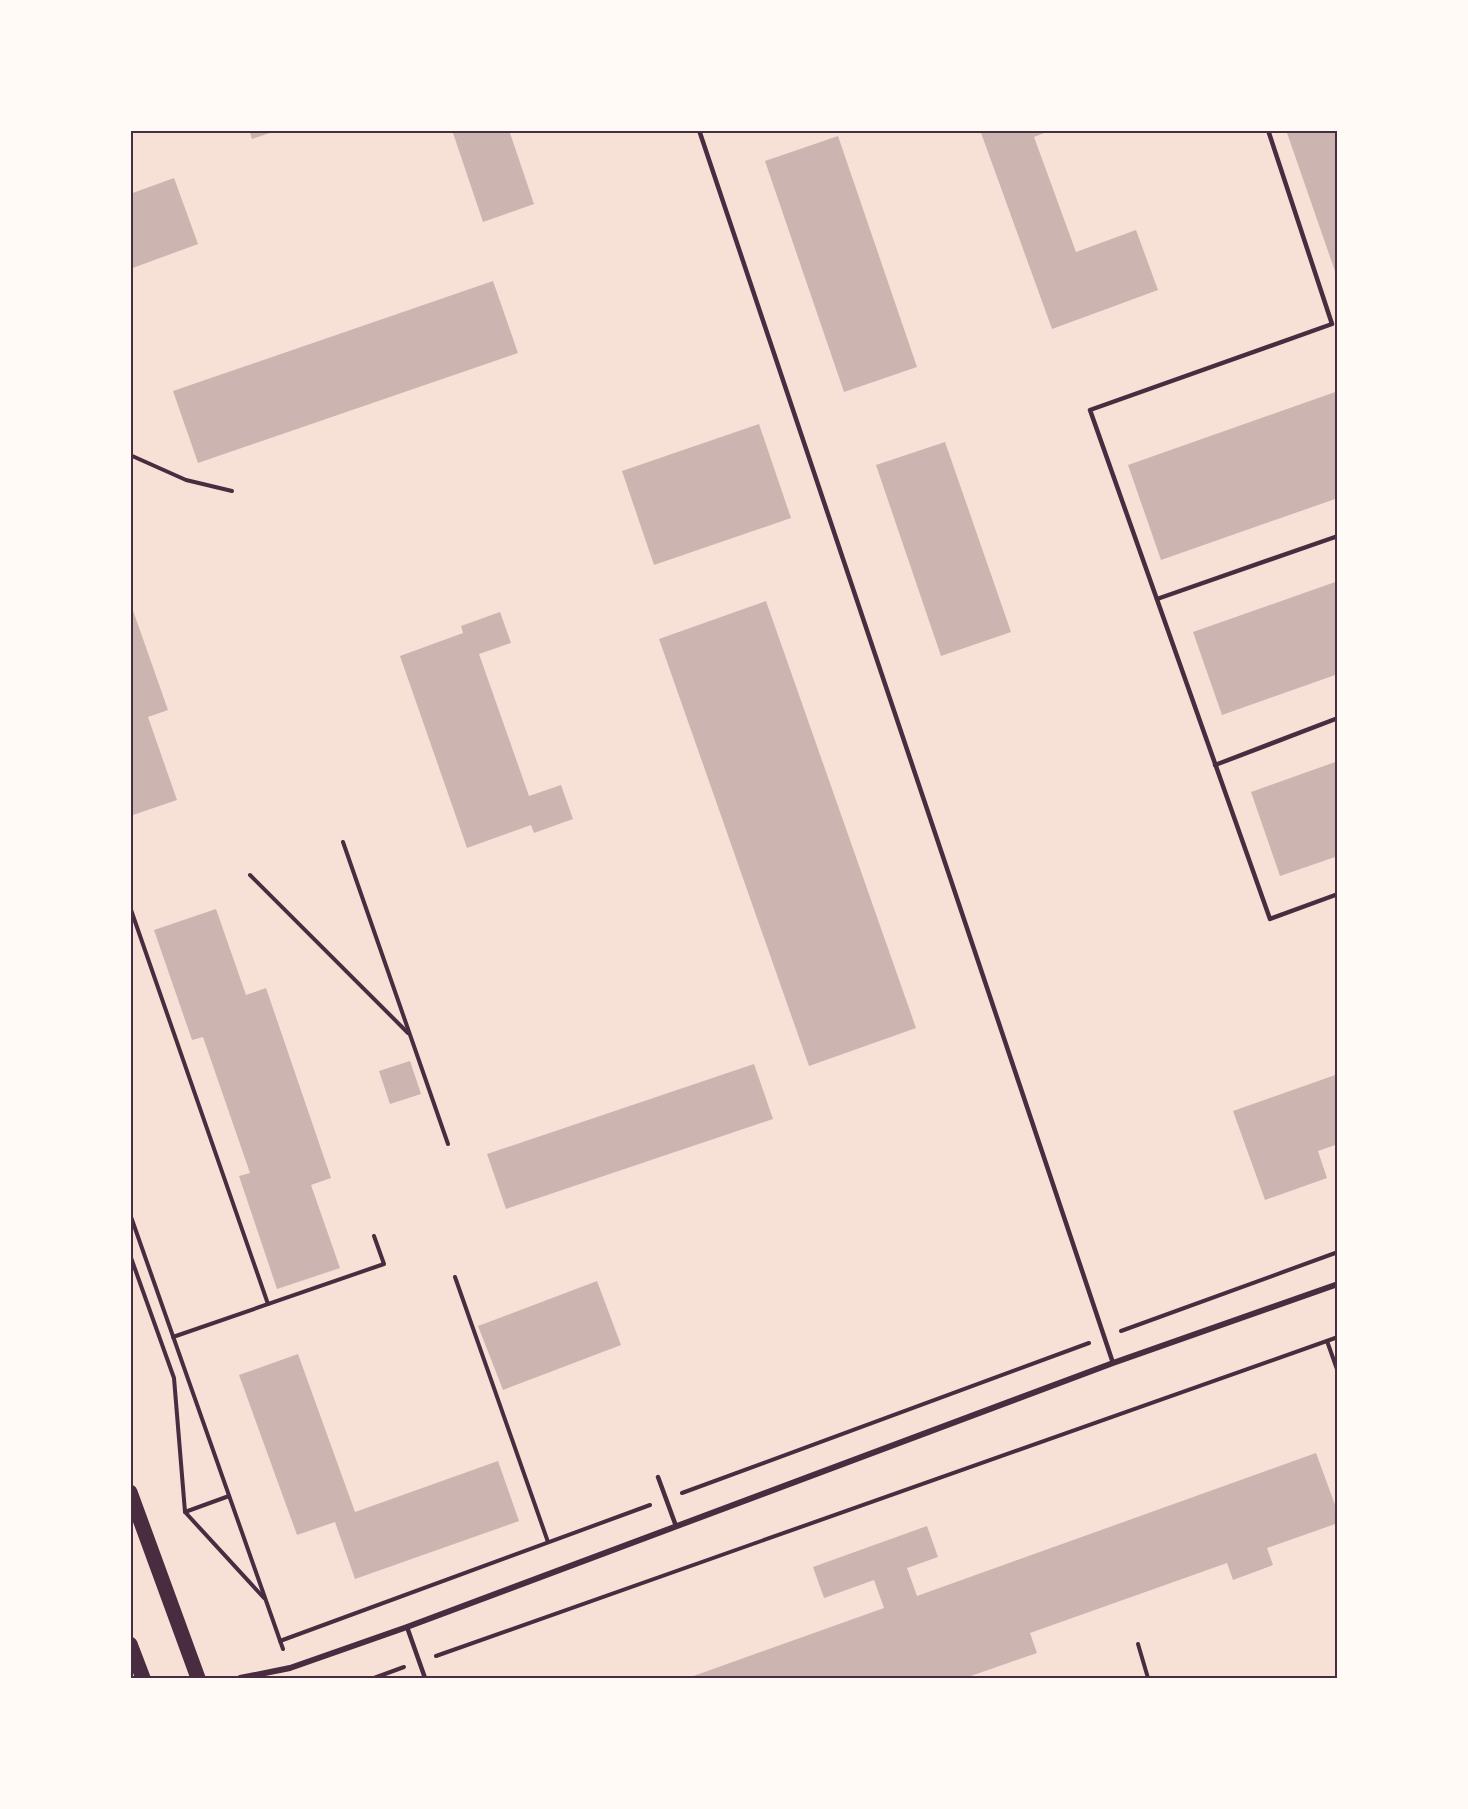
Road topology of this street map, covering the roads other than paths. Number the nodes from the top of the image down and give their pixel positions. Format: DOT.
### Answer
graph roads {
  1 [pos="699,130"];
  2 [pos="1268,130"];
  3 [pos="1338,536"];
  4 [pos="1157,599"];
  5 [pos="1338,718"];
  6 [pos="1215,765"];
  7 [pos="1338,894"];
  8 [pos="1338,1284"];
  9 [pos="1113,1363"];
  10 [pos="658,1476"];
  11 [pos="130,1492"];
  12 [pos="676,1526"];
  13 [pos="407,1627"];
  14 [pos="130,1644"];
  15 [pos="143,1678"];
  16 [pos="198,1678"];
  17 [pos="240,1678"];
  18 [pos="425,1678"];
  1 -- 9 [label="lane"];
  2 -- 4 [label="lane"];
  3 -- 4 [label="lane"];
  4 -- 6 [label="lane"];
  5 -- 6 [label="lane"];
  6 -- 7 [label="lane"];
  8 -- 9 [label="street"];
  9 -- 12 [label="street"];
  10 -- 12 [label="lane"];
  11 -- 16 [label="main road"];
  12 -- 13 [label="street"];
  13 -- 17 [label="street"];
  13 -- 18 [label="lane"];
  14 -- 15 [label="main road"];
}
